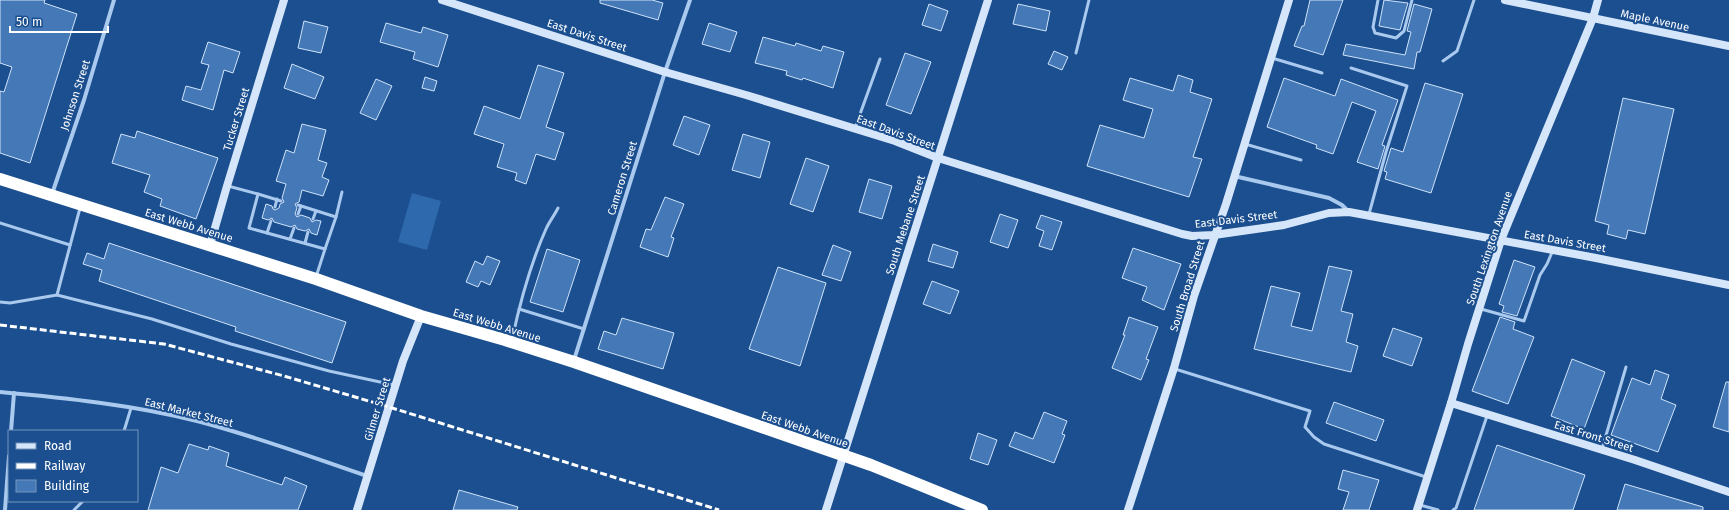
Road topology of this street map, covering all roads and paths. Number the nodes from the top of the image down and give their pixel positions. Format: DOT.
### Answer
graph roads {
  1 [pos="114,0"];
  2 [pos="284,0"];
  3 [pos="442,0"];
  4 [pos="690,0"];
  5 [pos="988,0"];
  6 [pos="1089,0"];
  7 [pos="1289,0"];
  8 [pos="1378,0"];
  9 [pos="1412,0"];
  10 [pos="1474,0"];
  11 [pos="1505,0"];
  12 [pos="1598,0"];
  13 [pos="1593,18"];
  14 [pos="1729,46"];
  15 [pos="1076,53"];
  16 [pos="1271,57"];
  17 [pos="880,59"];
  18 [pos="1443,61"];
  19 [pos="1351,68"];
  20 [pos="665,72"];
  21 [pos="1322,73"];
  22 [pos="855,128"];
  23 [pos="1244,144"];
  24 [pos="938,158"];
  25 [pos="1301,160"];
  26 [pos="1234,176"];
  27 [pos="0,179"];
  28 [pos="227,186"];
  29 [pos="342,192"];
  30 [pos="258,194"];
  31 [pos="52,195"];
  32 [pos="277,199"];
  33 [pos="281,201"];
  34 [pos="81,204"];
  35 [pos="274,207"];
  36 [pos="558,208"];
  37 [pos="316,211"];
  38 [pos="1349,212"];
  39 [pos="298,214"];
  40 [pos="1369,216"];
  41 [pos="336,217"];
  42 [pos="313,219"];
  43 [pos="271,221"];
  44 [pos="0,223"];
  45 [pos="294,228"];
  46 [pos="308,232"];
  47 [pos="267,233"];
  48 [pos="1214,235"];
  49 [pos="290,239"];
  50 [pos="1501,240"];
  51 [pos="305,243"];
  52 [pos="70,245"];
  53 [pos="210,245"];
  54 [pos="325,249"];
  55 [pos="1553,250"];
  56 [pos="316,279"];
  57 [pos="1729,285"];
  58 [pos="57,295"];
  59 [pos="0,302"];
  60 [pos="1479,308"];
  61 [pos="519,309"];
  62 [pos="421,316"];
  63 [pos="584,329"];
  64 [pos="512,342"];
  65 [pos="574,362"];
  66 [pos="1626,367"];
  67 [pos="1174,368"];
  68 [pos="396,386"];
  69 [pos="0,392"];
  70 [pos="14,394"];
  71 [pos="1452,403"];
  72 [pos="131,408"];
  73 [pos="1487,414"];
  74 [pos="11,430"];
  75 [pos="124,430"];
  76 [pos="1602,449"];
  77 [pos="844,456"];
  78 [pos="8,470"];
  79 [pos="368,476"];
  80 [pos="1428,478"];
  81 [pos="1729,492"];
  82 [pos="82,502"];
  83 [pos="1418,507"];
  84 [pos="5,510"];
  85 [pos="74,510"];
  86 [pos="356,510"];
  87 [pos="826,510"];
  88 [pos="982,510"];
  89 [pos="1128,510"];
  90 [pos="1438,510"];
  91 [pos="1453,510"];
  1 -- 31 [label="street, Johnson Street"];
  2 -- 28 [label="street, Tucker Street"];
  3 -- 20 [label="street, East Davis Street"];
  4 -- 20 [label="street, Cameron Street"];
  5 -- 24 [label="street, South Mebane Street"];
  6 -- 15 [label="lane"];
  7 -- 16 [label="street, South Broad Street"];
  8 -- 9 [label="lane"];
  10 -- 18 [label="lane"];
  11 -- 13 [label="street, Maple Avenue"];
  12 -- 13 [label="street, South Lexington Avenue"];
  13 -- 14 [label="street, Maple Avenue"];
  13 -- 50 [label="street, South Lexington Avenue"];
  16 -- 21 [label="lane"];
  16 -- 23 [label="street, South Broad Street"];
  17 -- 22 [label="lane"];
  19 -- 40 [label="lane"];
  20 -- 22 [label="street, East Davis Street"];
  20 -- 63 [label="street, Cameron Street"];
  22 -- 24 [label="street, East Davis Street"];
  23 -- 25 [label="lane"];
  23 -- 26 [label="street, South Broad Street"];
  24 -- 48 [label="street, East Davis Street"];
  24 -- 77 [label="street, South Mebane Street"];
  26 -- 38 [label="street, East Davis Street"];
  26 -- 48 [label="street, South Broad Street"];
  27 -- 31 [label="highway, East Webb Avenue"];
  28 -- 30 [label="lane"];
  28 -- 53 [label="street, Tucker Street"];
  29 -- 41 [label="lane"];
  30 -- 32 [label="lane"];
  30 -- 47 [label="lane"];
  31 -- 34 [label="highway, East Webb Avenue"];
  32 -- 33 [label="lane"];
  32 -- 35 [label="lane"];
  34 -- 52 [label="lane"];
  34 -- 53 [label="highway, East Webb Avenue"];
  36 -- 61 [label="lane"];
  37 -- 39 [label="lane"];
  37 -- 41 [label="lane"];
  37 -- 42 [label="lane"];
  38 -- 40 [label="street, East Davis Street"];
  38 -- 48 [label="street, East Davis Street"];
  40 -- 50 [label="street, East Davis Street"];
  41 -- 54 [label="lane"];
  43 -- 47 [label="lane"];
  44 -- 52 [label="lane"];
  45 -- 49 [label="lane"];
  46 -- 51 [label="lane"];
  47 -- 49 [label="lane"];
  48 -- 67 [label="street, South Broad Street"];
  49 -- 51 [label="lane"];
  50 -- 55 [label="street, East Davis Street"];
  50 -- 60 [label="street, South Lexington Avenue"];
  51 -- 54 [label="lane"];
  52 -- 58 [label="lane"];
  53 -- 56 [label="highway, East Webb Avenue"];
  54 -- 56 [label="lane"];
  55 -- 57 [label="street, East Davis Street"];
  55 -- 60 [label="lane"];
  56 -- 62 [label="highway, East Webb Avenue"];
  58 -- 59 [label="lane"];
  58 -- 68 [label="lane"];
  60 -- 71 [label="street, South Lexington Avenue"];
  61 -- 63 [label="lane"];
  61 -- 64 [label="lane"];
  62 -- 64 [label="highway, East Webb Avenue"];
  62 -- 68 [label="street, Gilmer Street"];
  63 -- 65 [label="street, Cameron Street"];
  64 -- 65 [label="highway, East Webb Avenue"];
  65 -- 77 [label="highway, East Webb Avenue"];
  66 -- 76 [label="lane"];
  67 -- 80 [label="lane"];
  67 -- 89 [label="street, South Broad Street"];
  68 -- 79 [label="street, Gilmer Street"];
  69 -- 70 [label="street, East Market Street"];
  70 -- 72 [label="street, East Market Street"];
  70 -- 74 [label="street"];
  71 -- 73 [label="street, East Front Street"];
  71 -- 80 [label="street, South Lexington Avenue"];
  72 -- 75 [label="lane"];
  72 -- 79 [label="street, East Market Street"];
  73 -- 76 [label="street, East Front Street"];
  73 -- 91 [label="lane"];
  76 -- 81 [label="street, East Front Street"];
  77 -- 87 [label="street, South Mebane Street"];
  77 -- 88 [label="highway, East Webb Avenue"];
  78 -- 84 [label="street"];
  79 -- 86 [label="street, Gilmer Street"];
  80 -- 83 [label="street, South Lexington Avenue"];
  82 -- 85 [label="lane"];
  83 -- 90 [label="lane"];
}
